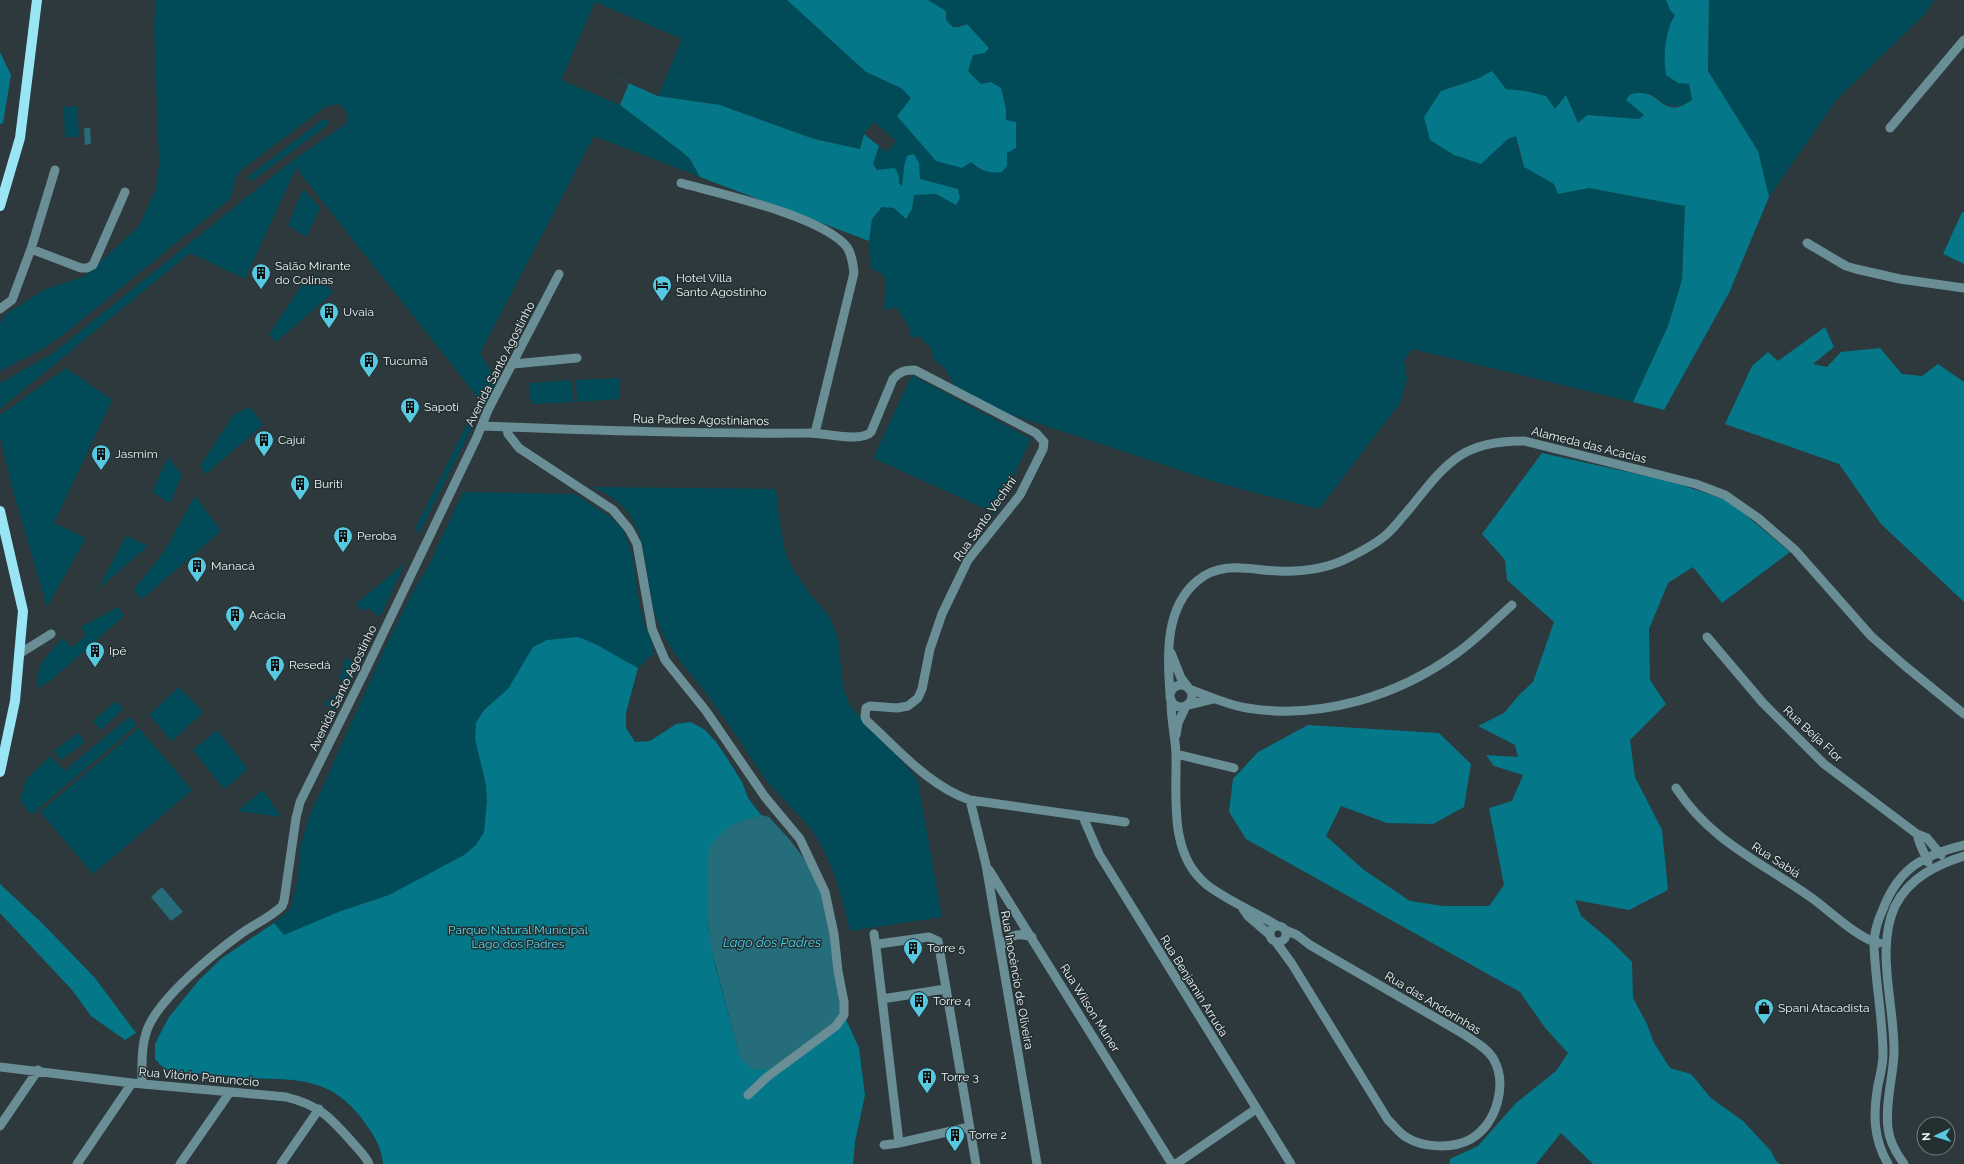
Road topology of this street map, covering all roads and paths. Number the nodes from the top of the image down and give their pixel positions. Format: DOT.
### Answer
graph roads {
  1 [pos="37,0"];
  2 [pos="1964,40"];
  3 [pos="1890,128"];
  4 [pos="55,170"];
  5 [pos="681,183"];
  6 [pos="125,192"];
  7 [pos="0,206"];
  8 [pos="1807,243"];
  9 [pos="31,249"];
  10 [pos="560,274"];
  11 [pos="1964,288"];
  12 [pos="0,300"];
  13 [pos="12,300"];
  14 [pos="0,309"];
  15 [pos="577,358"];
  16 [pos="513,364"];
  17 [pos="888,389"];
  18 [pos="482,426"];
  19 [pos="507,427"];
  20 [pos="815,432"];
  21 [pos="0,512"];
  22 [pos="1512,605"];
  23 [pos="51,634"];
  24 [pos="1707,637"];
  25 [pos="1170,650"];
  26 [pos="19,654"];
  27 [pos="1189,688"];
  28 [pos="1171,697"];
  29 [pos="1213,699"];
  30 [pos="1187,705"];
  31 [pos="1964,714"];
  32 [pos="1175,742"];
  33 [pos="1176,754"];
  34 [pos="1234,768"];
  35 [pos="0,772"];
  36 [pos="1676,788"];
  37 [pos="970,800"];
  38 [pos="1084,817"];
  39 [pos="1125,822"];
  40 [pos="1917,834"];
  41 [pos="1964,845"];
  42 [pos="1939,851"];
  43 [pos="1964,856"];
  44 [pos="1926,858"];
  45 [pos="1945,862"];
  46 [pos="986,865"];
  47 [pos="1932,868"];
  48 [pos="1240,905"];
  49 [pos="874,934"];
  50 [pos="1281,935"];
  51 [pos="1032,937"];
  52 [pos="1874,942"];
  53 [pos="1886,944"];
  54 [pos="876,947"];
  55 [pos="1000,948"];
  56 [pos="945,989"];
  57 [pos="882,999"];
  58 [pos="0,1067"];
  59 [pos="38,1070"];
  60 [pos="132,1083"];
  61 [pos="142,1084"];
  62 [pos="230,1092"];
  63 [pos="748,1095"];
  64 [pos="319,1109"];
  65 [pos="1256,1109"];
  66 [pos="0,1126"];
  67 [pos="969,1127"];
  68 [pos="898,1142"];
  69 [pos="884,1145"];
  70 [pos="77,1164"];
  71 [pos="180,1164"];
  72 [pos="281,1164"];
  73 [pos="369,1164"];
  74 [pos="976,1164"];
  75 [pos="1037,1164"];
  76 [pos="1172,1164"];
  77 [pos="1176,1164"];
  78 [pos="1291,1164"];
  79 [pos="1888,1164"];
  80 [pos="1904,1164"];
  1 -- 7 [label="main road"];
  2 -- 3 [label="street"];
  4 -- 9 [label="street"];
  5 -- 20 [label="street"];
  6 -- 9 [label="street"];
  8 -- 11 [label="street"];
  9 -- 13 [label="street"];
  10 -- 16 [label="street, Avenida Santo Agostinho"];
  12 -- 13 [label="street"];
  13 -- 14 [label="street"];
  15 -- 16 [label="street"];
  16 -- 18 [label="street, Avenida Santo Agostinho"];
  17 -- 20 [label="street, Rua Padres Agostinianos"];
  17 -- 37 [label="street, Rua Santo Vechini"];
  18 -- 19 [label="street, Rua Padres Agostinianos"];
  18 -- 61 [label="street, Avenida Santo Agostinho"];
  19 -- 20 [label="street, Rua Padres Agostinianos"];
  19 -- 63 [label="street"];
  21 -- 26 [label="main road"];
  22 -- 29 [label="street"];
  23 -- 26 [label="street"];
  24 -- 40 [label="street, Rua Beíja Flor"];
  25 -- 27 [label="street"];
  25 -- 28 [label="street, Alameda das Acácias"];
  25 -- 31 [label="street, Alameda das Acácias"];
  26 -- 35 [label="main road"];
  27 -- 28 [label="street"];
  27 -- 29 [label="street"];
  27 -- 30 [label="street"];
  28 -- 30 [label="street"];
  28 -- 32 [label="street, Rua das Andorinhas"];
  29 -- 30 [label="street"];
  30 -- 32 [label="street, Rua das Andorinhas"];
  32 -- 33 [label="street, Rua das Andorinhas"];
  33 -- 34 [label="street"];
  33 -- 48 [label="street, Rua das Andorinhas"];
  36 -- 52 [label="street, Rua Sabiá"];
  37 -- 38 [label="street, Rua Santo Vechini"];
  37 -- 46 [label="street, Rua Inocêncio de Oliveira"];
  38 -- 39 [label="street, Rua Santo Vechini"];
  38 -- 65 [label="street, Rua Benjamin Arruda"];
  40 -- 42 [label="street, Rua Beíja Flor"];
  40 -- 44 [label="street"];
  41 -- 42 [label="street"];
  42 -- 44 [label="street"];
  42 -- 45 [label="street, Rua Beíja Flor"];
  43 -- 45 [label="street"];
  44 -- 47 [label="street"];
  44 -- 52 [label="street"];
  45 -- 47 [label="street"];
  46 -- 51 [label="street, Rua Wilson Muner"];
  46 -- 55 [label="street, Rua Inocêncio de Oliveira"];
  47 -- 53 [label="street"];
  48 -- 50 [label="street, Rua das Andorinhas"];
  48 -- 50 [label="street, Rua das Andorinhas"];
  49 -- 54 [label="street"];
  50 -- 50 [label="street, Rua das Andorinhas"];
  51 -- 55 [label="street"];
  51 -- 76 [label="street, Rua Wilson Muner"];
  52 -- 53 [label="street"];
  52 -- 79 [label="street"];
  53 -- 80 [label="street"];
  54 -- 56 [label="street"];
  54 -- 57 [label="street"];
  55 -- 75 [label="street, Rua Inocêncio de Oliveira"];
  56 -- 57 [label="street"];
  56 -- 67 [label="street"];
  57 -- 68 [label="street"];
  58 -- 59 [label="street, Rua Vitório Panunccio"];
  59 -- 60 [label="street, Rua Vitório Panunccio"];
  59 -- 66 [label="street"];
  60 -- 61 [label="street, Rua Vitório Panunccio"];
  60 -- 70 [label="street"];
  61 -- 62 [label="street, Rua Vitório Panunccio"];
  62 -- 64 [label="street, Rua Vitório Panunccio"];
  62 -- 71 [label="street"];
  64 -- 72 [label="street"];
  64 -- 73 [label="street, Rua Vitório Panunccio"];
  65 -- 77 [label="street"];
  65 -- 78 [label="street, Rua Benjamin Arruda"];
  67 -- 68 [label="street"];
  67 -- 74 [label="street"];
  68 -- 69 [label="street"];
}
